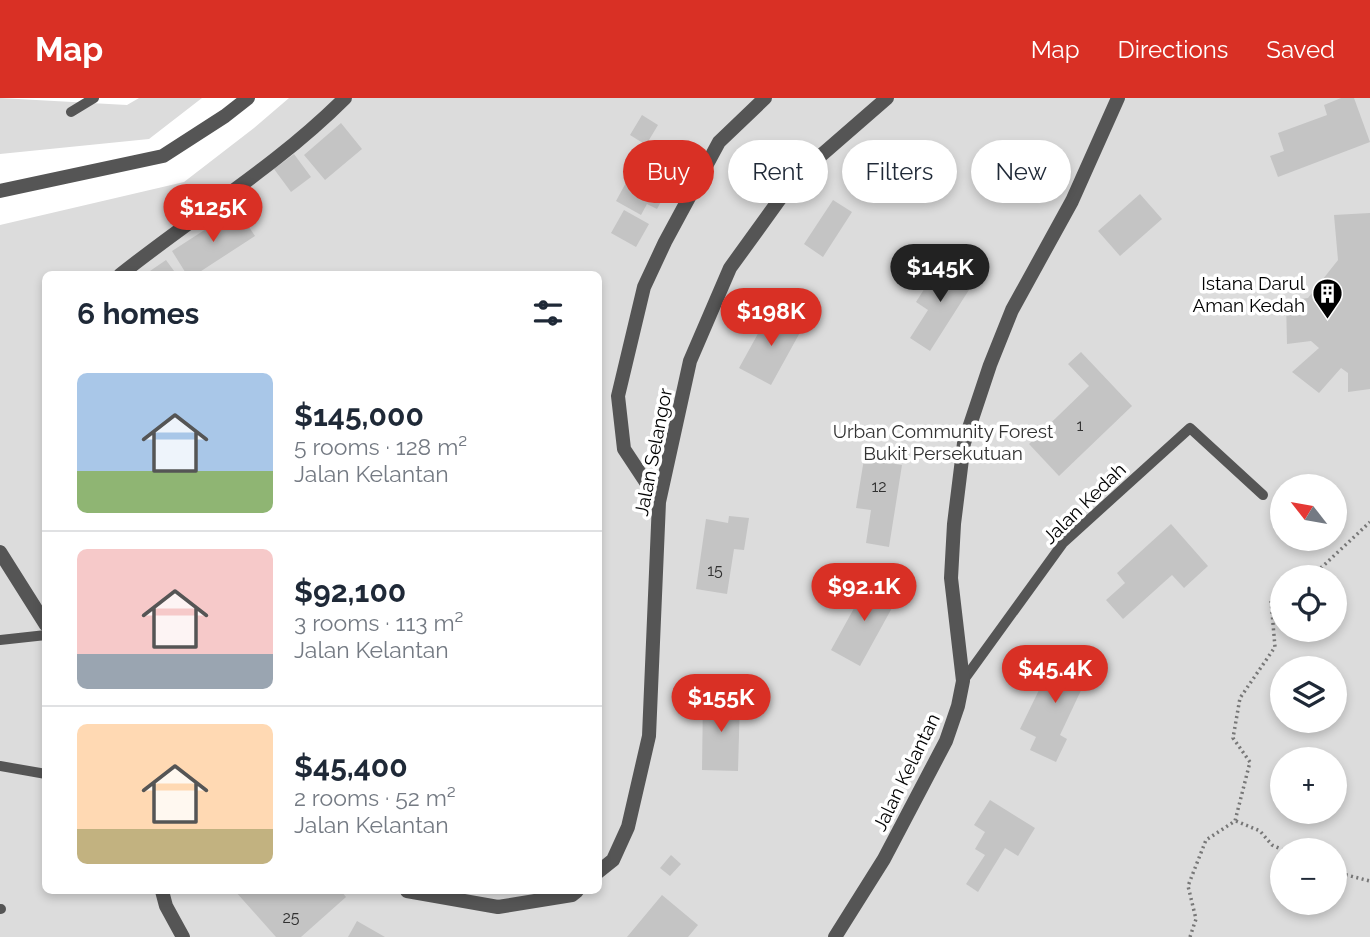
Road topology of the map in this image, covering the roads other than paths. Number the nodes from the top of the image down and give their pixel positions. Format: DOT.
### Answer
graph roads {
  1 [pos="94,98"];
  2 [pos="248,98"];
  3 [pos="345,98"];
  4 [pos="765,98"];
  5 [pos="887,98"];
  6 [pos="1118,98"];
  7 [pos="71,111"];
  8 [pos="0,191"];
  9 [pos="125,271"];
  10 [pos="1264,495"];
  11 [pos="659,502"];
  12 [pos="0,552"];
  13 [pos="42,619"];
  14 [pos="42,635"];
  15 [pos="0,640"];
  16 [pos="963,681"];
  17 [pos="0,766"];
  18 [pos="42,773"];
  19 [pos="602,869"];
  20 [pos="163,894"];
  21 [pos="424,894"];
  22 [pos="573,894"];
  23 [pos="183,937"];
  24 [pos="835,937"];
  1 -- 7 [label="lane"];
  2 -- 8 [label="street"];
  3 -- 9 [label="street"];
  4 -- 11 [label="street"];
  5 -- 11 [label="street, Jalan Selangor"];
  6 -- 16 [label="street, Jalan Kelantan"];
  10 -- 16 [label="lane, Jalan Kedah"];
  11 -- 19 [label="street, Jalan Selangor"];
  12 -- 13 [label="street"];
  14 -- 15 [label="lane"];
  16 -- 24 [label="street, Jalan Kelantan"];
  17 -- 18 [label="lane"];
  20 -- 23 [label="street"];
  21 -- 22 [label="street"];
}
